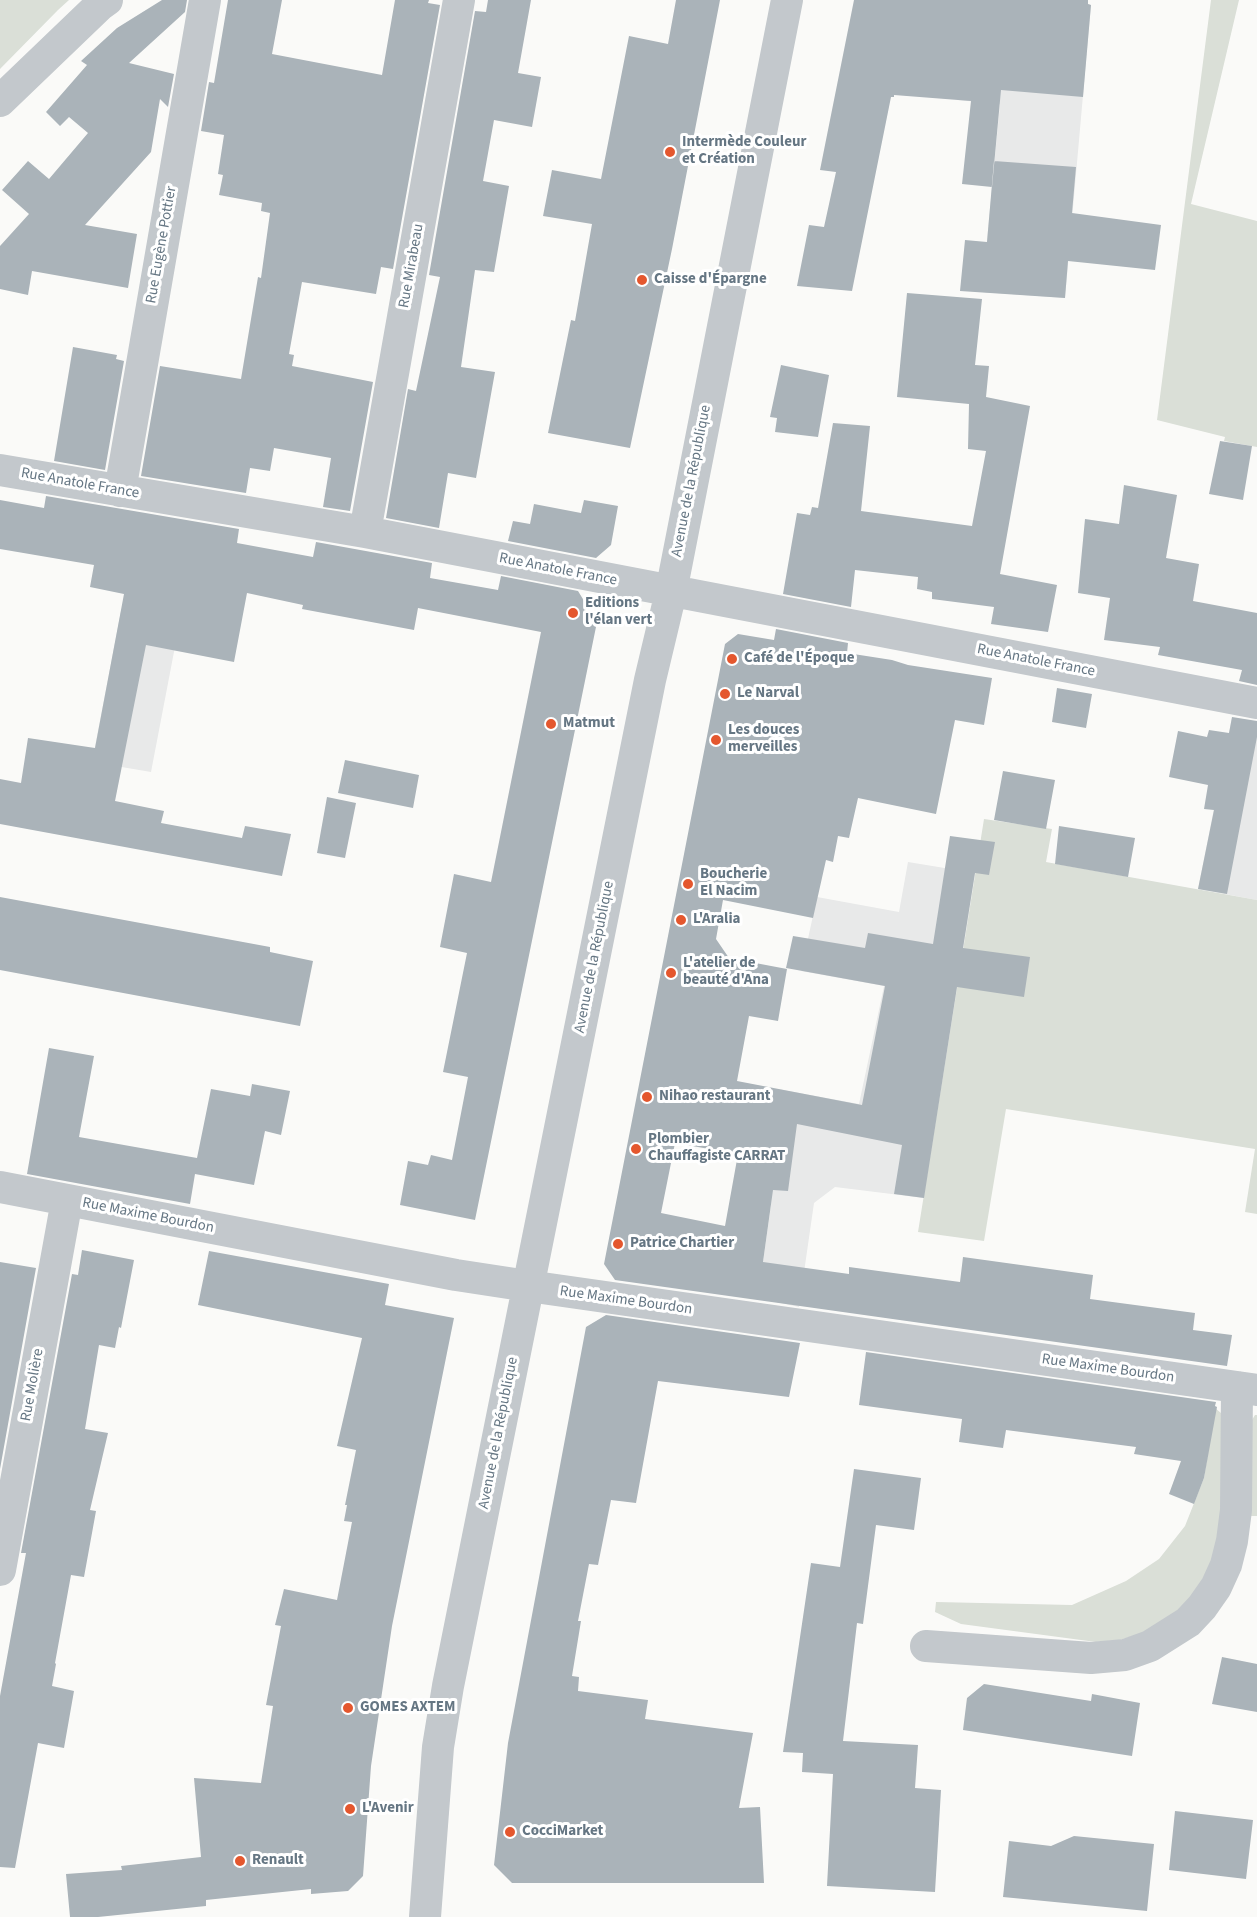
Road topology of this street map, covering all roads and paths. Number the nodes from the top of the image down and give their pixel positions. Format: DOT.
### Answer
graph roads {
  1 [pos="108,0"];
  2 [pos="205,0"];
  3 [pos="459,0"];
  4 [pos="787,0"];
  5 [pos="0,100"];
  6 [pos="0,470"];
  7 [pos="120,491"];
  8 [pos="365,532"];
  9 [pos="671,592"];
  10 [pos="1257,703"];
  11 [pos="0,1187"];
  12 [pos="67,1200"];
  13 [pos="528,1286"];
  14 [pos="1247,1388"];
  15 [pos="0,1570"];
  16 [pos="926,1646"];
  17 [pos="425,1917"];
  1 -- 5 [label="street"];
  2 -- 7 [label="street, Rue Eugène Pottier"];
  3 -- 8 [label="street, Rue Mirabeau"];
  4 -- 9 [label="street, Avenue de la République"];
  6 -- 7 [label="street, Rue Anatole France"];
  7 -- 8 [label="street, Rue Anatole France"];
  8 -- 9 [label="street, Rue Anatole France"];
  9 -- 10 [label="street, Rue Anatole France"];
  9 -- 13 [label="street, Avenue de la République"];
  11 -- 12 [label="street, Rue Maxime Bourdon"];
  12 -- 13 [label="street, Rue Maxime Bourdon"];
  12 -- 15 [label="street, Rue Molière"];
  13 -- 14 [label="street, Rue Maxime Bourdon"];
  13 -- 17 [label="street, Avenue de la République"];
  14 -- 16 [label="street"];
}
